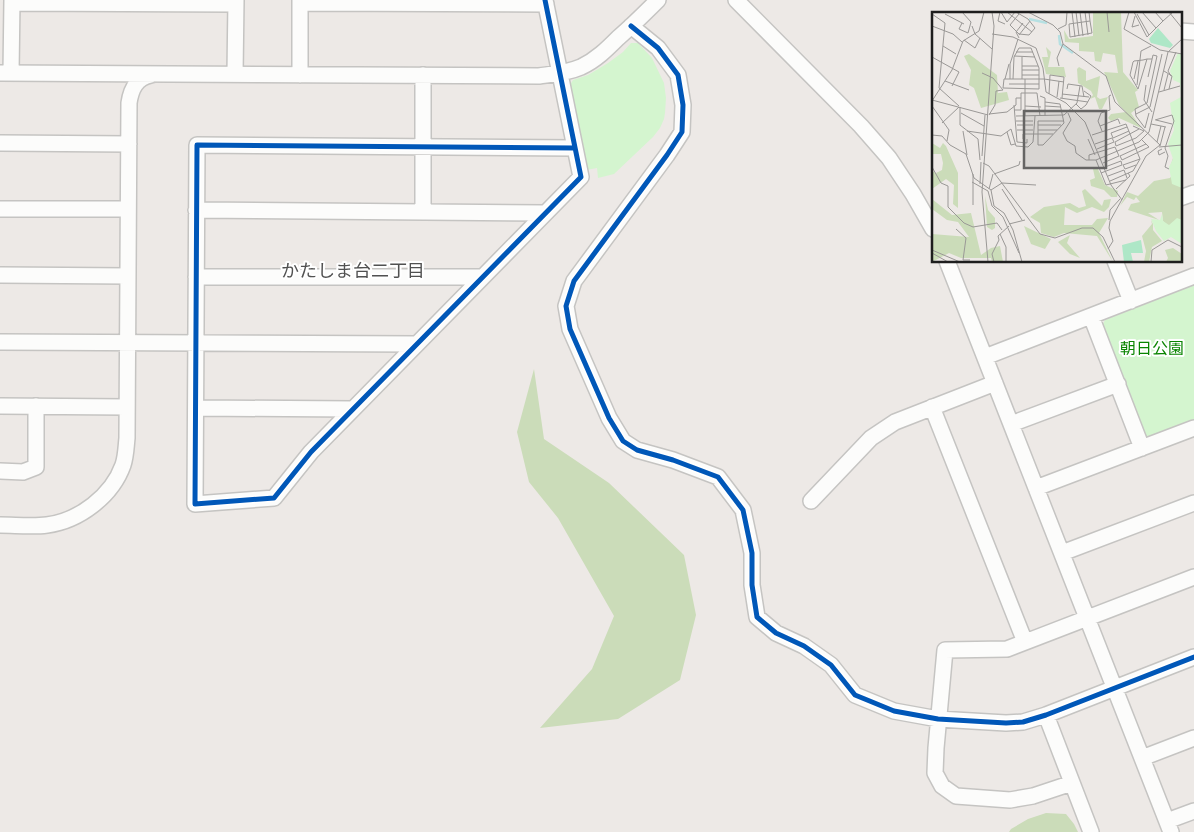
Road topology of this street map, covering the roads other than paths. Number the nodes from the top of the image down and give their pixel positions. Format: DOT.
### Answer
graph roads {
  1 [pos="658,0"];
  2 [pos="736,0"];
  3 [pos="12,1"];
  4 [pos="236,2"];
  5 [pos="300,2"];
  6 [pos="545,2"];
  7 [pos="631,26"];
  8 [pos="5,73"];
  9 [pos="560,73"];
  10 [pos="154,74"];
  11 [pos="235,74"];
  12 [pos="300,75"];
  13 [pos="423,75"];
  14 [pos="0,144"];
  15 [pos="129,144"];
  16 [pos="423,147"];
  17 [pos="575,148"];
  18 [pos="1194,193"];
  19 [pos="1182,197"];
  20 [pos="0,209"];
  21 [pos="128,209"];
  22 [pos="196,210"];
  23 [pos="423,212"];
  24 [pos="545,213"];
  25 [pos="932,227"];
  26 [pos="947,262"];
  27 [pos="1116,262"];
  28 [pos="0,275"];
  29 [pos="128,276"];
  30 [pos="1194,276"];
  31 [pos="196,277"];
  32 [pos="482,277"];
  33 [pos="1131,301"];
  34 [pos="1091,316"];
  35 [pos="0,342"];
  36 [pos="128,342"];
  37 [pos="196,343"];
  38 [pos="416,344"];
  39 [pos="985,357"];
  40 [pos="996,384"];
  41 [pos="1118,384"];
  42 [pos="0,406"];
  43 [pos="36,406"];
  44 [pos="127,406"];
  45 [pos="932,407"];
  46 [pos="196,408"];
  47 [pos="353,409"];
  48 [pos="1011,424"];
  49 [pos="1194,428"];
  50 [pos="1142,448"];
  51 [pos="0,471"];
  52 [pos="1036,488"];
  53 [pos="811,501"];
  54 [pos="1194,503"];
  55 [pos="0,525"];
  56 [pos="1062,553"];
  57 [pos="1194,577"];
  58 [pos="1088,618"];
  59 [pos="1025,642"];
  60 [pos="1194,657"];
  61 [pos="1115,688"];
  62 [pos="1046,715"];
  63 [pos="938,719"];
  64 [pos="1194,738"];
  65 [pos="1142,758"];
  66 [pos="1072,783"];
  67 [pos="1194,811"];
  68 [pos="1169,827"];
  69 [pos="1091,832"];
  1 -- 7 [label="street"];
  2 -- 25 [label="street"];
  3 -- 4 [label="street"];
  3 -- 8 [label="street"];
  4 -- 11 [label="street"];
  5 -- 6 [label="street"];
  5 -- 12 [label="street"];
  6 -- 9 [label="street"];
  7 -- 9 [label="street"];
  7 -- 63 [label="street"];
  8 -- 10 [label="street"];
  9 -- 13 [label="street"];
  9 -- 17 [label="street"];
  10 -- 11 [label="street"];
  10 -- 15 [label="street"];
  11 -- 12 [label="street"];
  12 -- 13 [label="street"];
  13 -- 16 [label="street"];
  14 -- 15 [label="street"];
  15 -- 21 [label="street"];
  16 -- 17 [label="street"];
  16 -- 22 [label="street"];
  16 -- 23 [label="street"];
  17 -- 24 [label="street"];
  18 -- 19 [label="street"];
  20 -- 21 [label="street"];
  21 -- 29 [label="street"];
  22 -- 23 [label="street"];
  22 -- 31 [label="street"];
  23 -- 24 [label="street"];
  24 -- 32 [label="street"];
  26 -- 39 [label="street"];
  27 -- 33 [label="street"];
  28 -- 29 [label="street"];
  29 -- 36 [label="street"];
  30 -- 33 [label="street"];
  31 -- 32 [label="street"];
  31 -- 37 [label="street"];
  32 -- 38 [label="street"];
  33 -- 34 [label="street"];
  34 -- 39 [label="street"];
  34 -- 41 [label="street"];
  35 -- 36 [label="street"];
  36 -- 37 [label="street"];
  36 -- 44 [label="street"];
  37 -- 38 [label="street"];
  37 -- 46 [label="street"];
  38 -- 47 [label="street"];
  39 -- 40 [label="street"];
  40 -- 45 [label="street"];
  40 -- 48 [label="street"];
  41 -- 48 [label="street"];
  41 -- 50 [label="street"];
  42 -- 43 [label="street"];
  43 -- 44 [label="street"];
  43 -- 51 [label="street"];
  44 -- 55 [label="street"];
  45 -- 53 [label="street"];
  45 -- 59 [label="street"];
  46 -- 47 [label="street"];
  46 -- 47 [label="street"];
  48 -- 52 [label="street"];
  49 -- 50 [label="street"];
  50 -- 52 [label="street"];
  52 -- 56 [label="street"];
  54 -- 56 [label="street"];
  56 -- 58 [label="street"];
  57 -- 58 [label="street"];
  58 -- 59 [label="street"];
  58 -- 61 [label="street"];
  59 -- 63 [label="street"];
  60 -- 61 [label="street"];
  61 -- 62 [label="street"];
  61 -- 65 [label="street"];
  62 -- 63 [label="street"];
  62 -- 66 [label="street"];
  63 -- 66 [label="street"];
  64 -- 65 [label="street"];
  65 -- 68 [label="street"];
  66 -- 69 [label="street"];
  67 -- 68 [label="street"];
}
